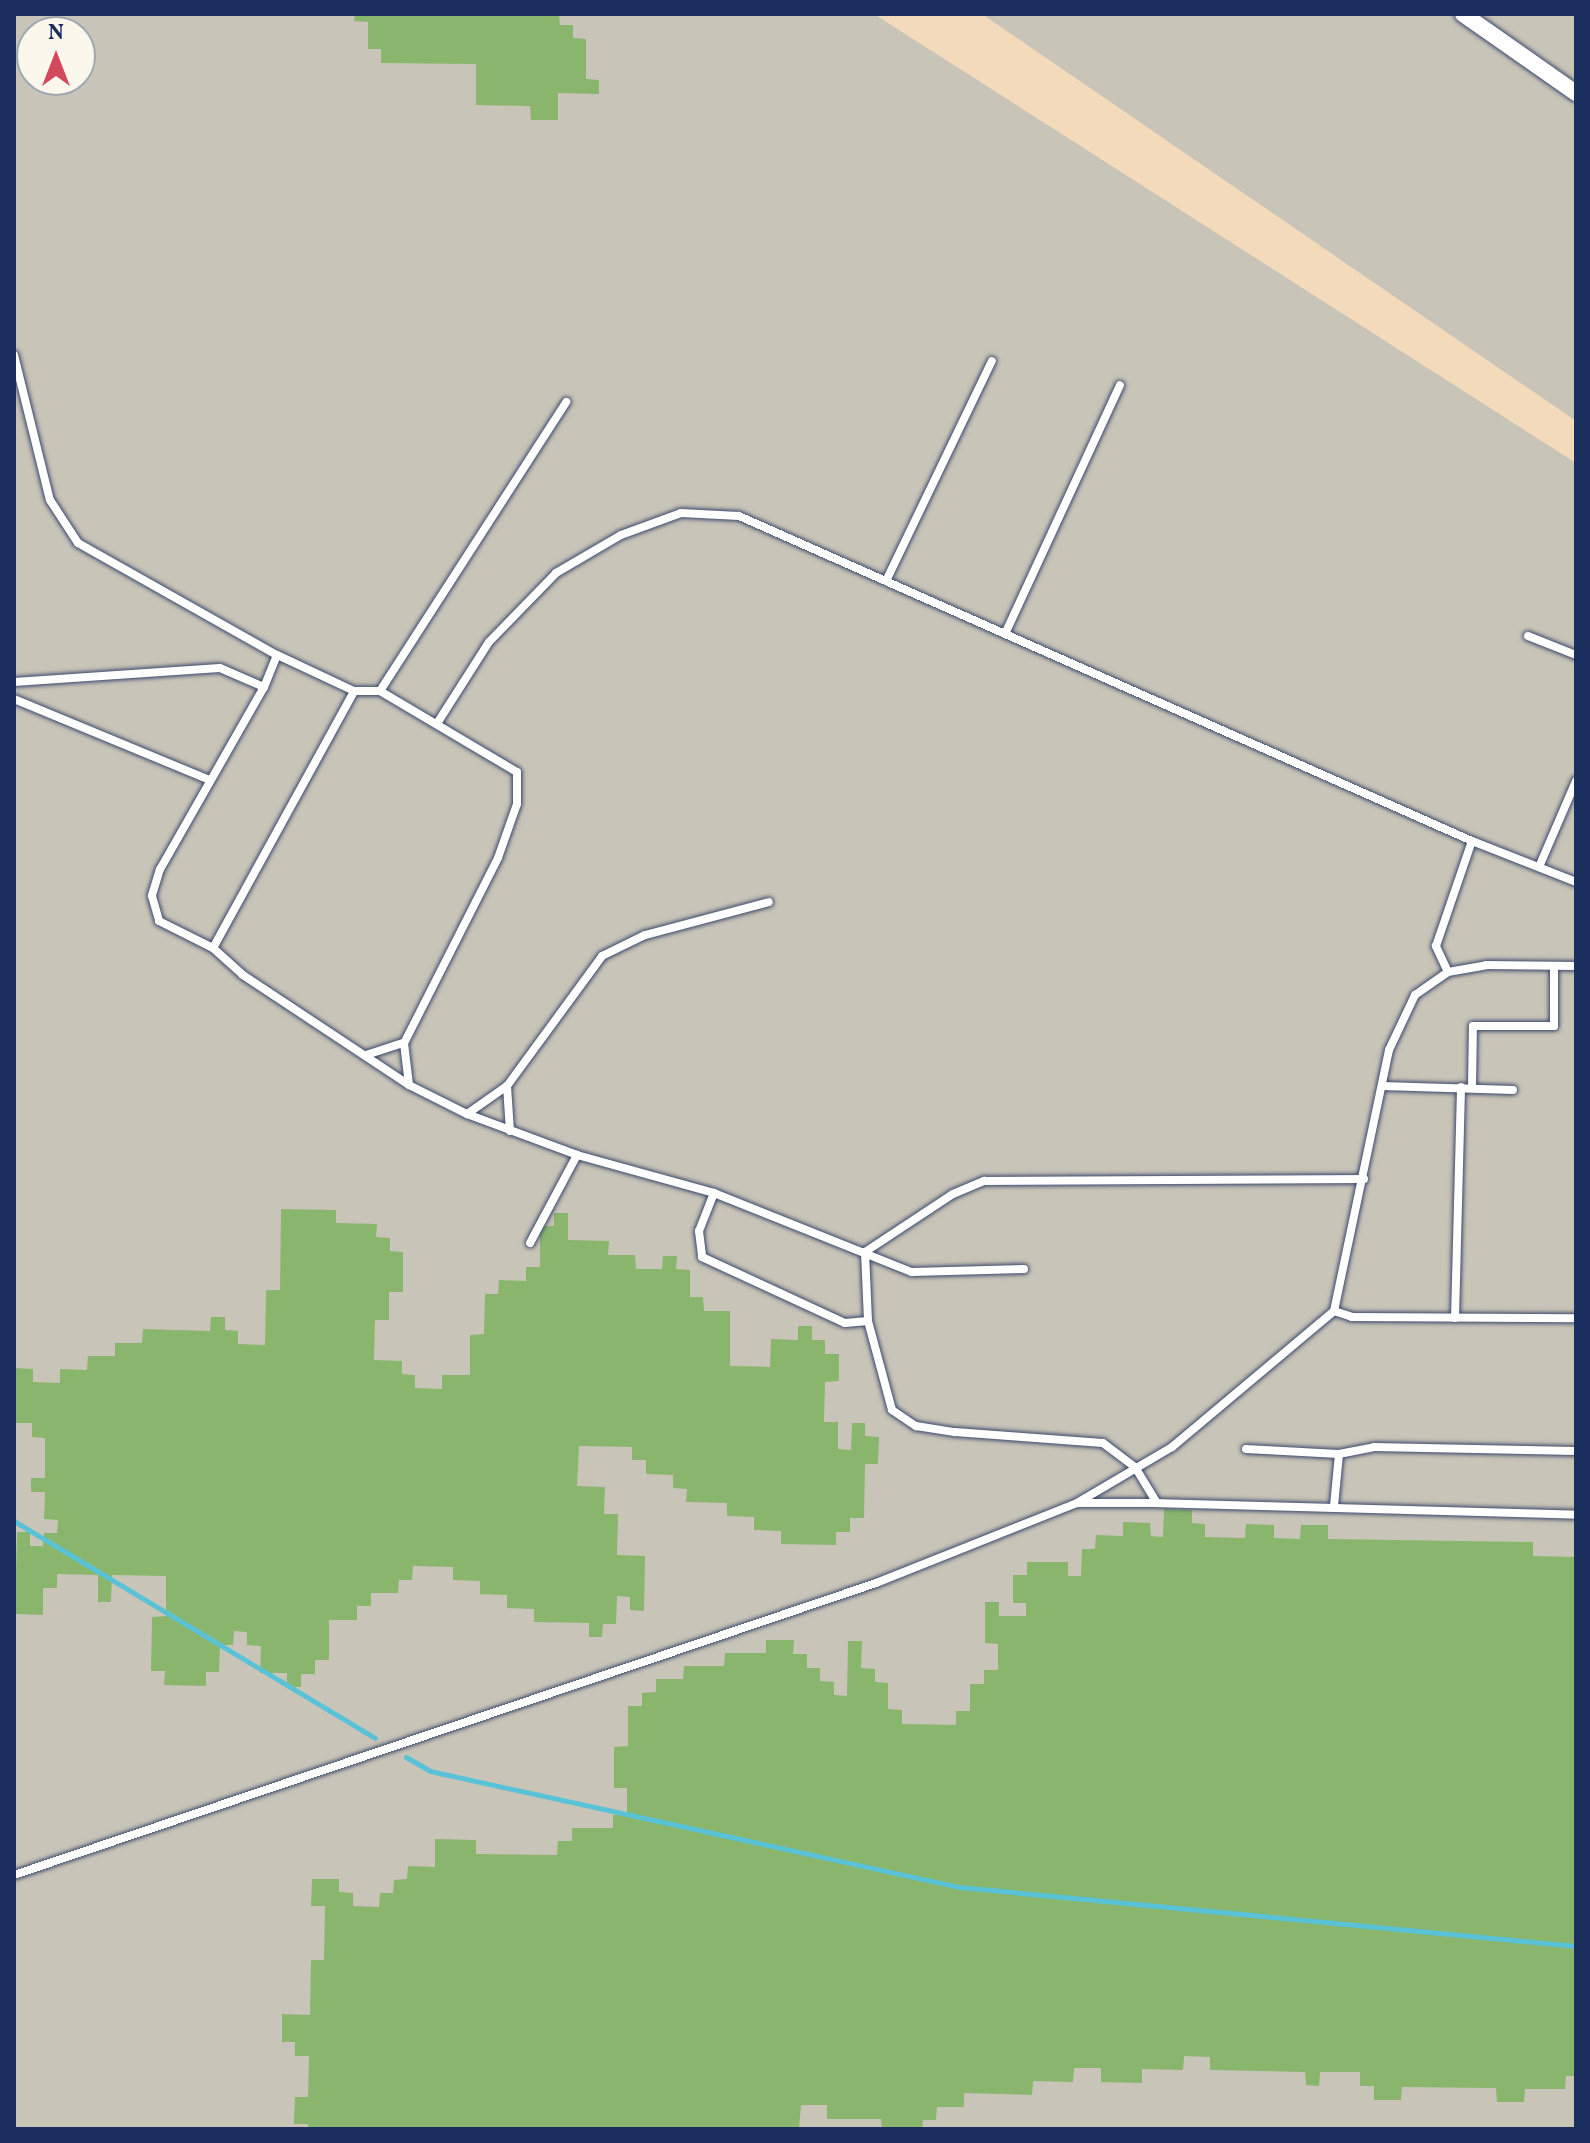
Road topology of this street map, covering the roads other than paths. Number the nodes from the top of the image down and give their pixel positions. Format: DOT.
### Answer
graph roads {
  1 [pos="1463,14"];
  2 [pos="1576,93"];
  3 [pos="14,355"];
  4 [pos="992,361"];
  5 [pos="1120,385"];
  6 [pos="566,402"];
  7 [pos="886,581"];
  8 [pos="1005,634"];
  9 [pos="1528,636"];
  10 [pos="277,655"];
  11 [pos="1576,655"];
  12 [pos="14,682"];
  13 [pos="264,687"];
  14 [pos="354,691"];
  15 [pos="380,691"];
  16 [pos="14,699"];
  17 [pos="438,722"];
  18 [pos="210,780"];
  19 [pos="1576,781"];
  20 [pos="1472,841"];
  21 [pos="1539,867"];
  22 [pos="1576,882"];
  23 [pos="769,902"];
  24 [pos="213,948"];
  25 [pos="1554,966"];
  26 [pos="1576,966"];
  27 [pos="1448,972"];
  28 [pos="404,1043"];
  29 [pos="366,1055"];
  30 [pos="409,1085"];
  31 [pos="507,1086"];
  32 [pos="1382,1086"];
  33 [pos="1461,1087"];
  34 [pos="1472,1087"];
  35 [pos="1513,1090"];
  36 [pos="467,1114"];
  37 [pos="510,1131"];
  38 [pos="577,1155"];
  39 [pos="1364,1179"];
  40 [pos="714,1193"];
  41 [pos="530,1243"];
  42 [pos="865,1252"];
  43 [pos="1024,1269"];
  44 [pos="1334,1311"];
  45 [pos="1455,1318"];
  46 [pos="1576,1318"];
  47 [pos="868,1321"];
  48 [pos="1246,1449"];
  49 [pos="1576,1451"];
  50 [pos="1339,1454"];
  51 [pos="1135,1467"];
  52 [pos="1077,1503"];
  53 [pos="1157,1503"];
  54 [pos="1334,1506"];
  55 [pos="1576,1515"];
  56 [pos="14,1875"];
  1 -- 2 [label="street"];
  3 -- 10 [label="lane"];
  4 -- 7 [label="lane"];
  5 -- 8 [label="lane"];
  6 -- 15 [label="lane"];
  7 -- 8 [label="lane"];
  7 -- 17 [label="lane"];
  8 -- 20 [label="lane"];
  9 -- 11 [label="lane"];
  10 -- 13 [label="lane"];
  10 -- 14 [label="lane"];
  12 -- 13 [label="lane"];
  13 -- 18 [label="lane"];
  14 -- 15 [label="lane"];
  14 -- 24 [label="lane"];
  15 -- 17 [label="lane"];
  16 -- 18 [label="lane"];
  17 -- 28 [label="lane"];
  18 -- 24 [label="lane"];
  19 -- 21 [label="lane"];
  20 -- 21 [label="lane"];
  20 -- 27 [label="lane"];
  21 -- 22 [label="lane"];
  23 -- 31 [label="lane"];
  24 -- 29 [label="lane"];
  25 -- 26 [label="lane"];
  25 -- 27 [label="lane"];
  25 -- 34 [label="lane"];
  27 -- 32 [label="lane"];
  28 -- 29 [label="lane"];
  28 -- 30 [label="lane"];
  29 -- 30 [label="lane"];
  30 -- 36 [label="lane"];
  31 -- 36 [label="lane"];
  31 -- 37 [label="lane"];
  32 -- 33 [label="lane"];
  32 -- 39 [label="lane"];
  33 -- 34 [label="lane"];
  33 -- 45 [label="lane"];
  34 -- 35 [label="lane"];
  36 -- 37 [label="lane"];
  37 -- 38 [label="lane"];
  38 -- 40 [label="lane"];
  38 -- 41 [label="lane"];
  39 -- 42 [label="lane"];
  39 -- 44 [label="lane"];
  40 -- 42 [label="lane"];
  40 -- 47 [label="lane"];
  42 -- 43 [label="lane"];
  42 -- 47 [label="lane"];
  44 -- 45 [label="lane"];
  44 -- 51 [label="lane"];
  45 -- 46 [label="lane"];
  47 -- 51 [label="lane"];
  48 -- 50 [label="lane"];
  49 -- 50 [label="lane"];
  50 -- 54 [label="lane"];
  51 -- 52 [label="lane"];
  51 -- 53 [label="lane"];
  52 -- 53 [label="lane"];
  52 -- 56 [label="lane"];
  53 -- 54 [label="lane"];
  54 -- 55 [label="lane"];
}
